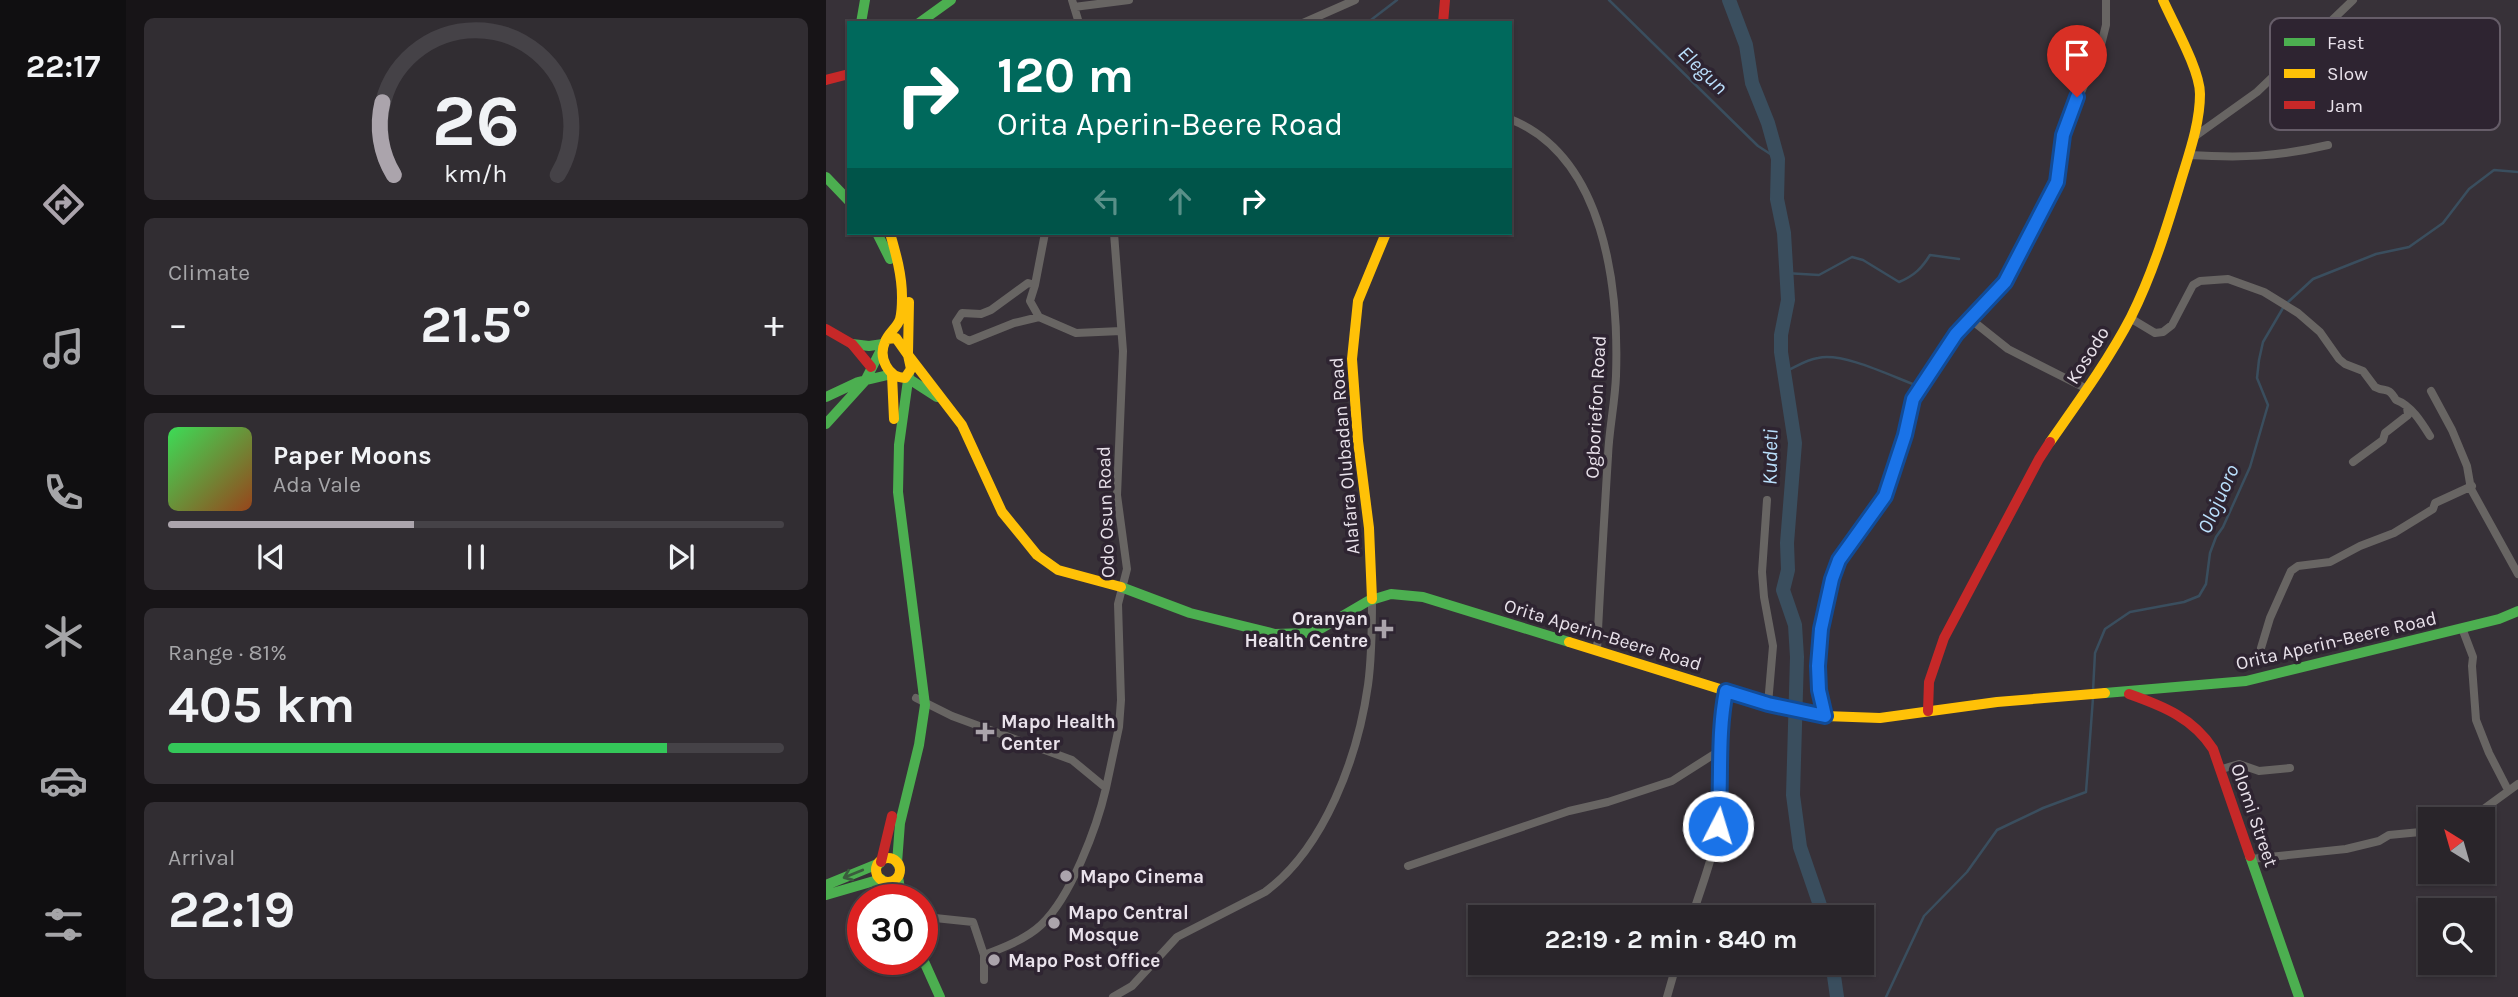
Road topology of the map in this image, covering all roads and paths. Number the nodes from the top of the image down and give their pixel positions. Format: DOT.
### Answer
graph roads {
  1 [pos="865,0"];
  2 [pos="874,0"];
  3 [pos="951,0"];
  4 [pos="1129,0"];
  5 [pos="1355,0"];
  6 [pos="1445,0"];
  7 [pos="2106,0"];
  8 [pos="2163,0"];
  9 [pos="2353,0"];
  10 [pos="1073,4"];
  11 [pos="2335,18"];
  12 [pos="861,21"];
  13 [pos="870,21"];
  14 [pos="922,21"];
  15 [pos="1078,21"];
  16 [pos="1308,21"];
  17 [pos="1443,21"];
  18 [pos="847,75"];
  19 [pos="826,80"];
  20 [pos="2270,81"];
  21 [pos="1512,120"];
  22 [pos="2194,137"];
  23 [pos="2328,145"];
  24 [pos="2189,155"];
  25 [pos="826,177"];
  26 [pos="847,199"];
  27 [pos="878,235"];
  28 [pos="890,235"];
  29 [pos="899,235"];
  30 [pos="1045,235"];
  31 [pos="1114,235"];
  32 [pos="1385,235"];
  33 [pos="1035,285"];
  34 [pos="903,286"];
  35 [pos="1039,317"];
  36 [pos="1969,318"];
  37 [pos="2130,318"];
  38 [pos="826,329"];
  39 [pos="1122,331"];
  40 [pos="884,343"];
  41 [pos="852,344"];
  42 [pos="908,354"];
  43 [pos="871,367"];
  44 [pos="892,374"];
  45 [pos="908,376"];
  46 [pos="866,381"];
  47 [pos="2087,390"];
  48 [pos="2431,391"];
  49 [pos="826,397"];
  50 [pos="946,403"];
  51 [pos="2407,407"];
  52 [pos="826,424"];
  53 [pos="2430,436"];
  54 [pos="2353,462"];
  55 [pos="2472,486"];
  56 [pos="1767,500"];
  57 [pos="899,531"];
  58 [pos="2518,574"];
  59 [pos="1123,588"];
  60 [pos="1372,599"];
  61 [pos="2518,611"];
  62 [pos="2462,628"];
  63 [pos="2261,648"];
  64 [pos="1597,651"];
  65 [pos="1726,691"];
  66 [pos="2123,692"];
  67 [pos="920,700"];
  68 [pos="1768,704"];
  69 [pos="1928,711"];
  70 [pos="1825,716"];
  71 [pos="1719,751"];
  72 [pos="2290,768"];
  73 [pos="2222,769"];
  74 [pos="2518,784"];
  75 [pos="1106,788"];
  76 [pos="2508,790"];
  77 [pos="2488,807"];
  78 [pos="2418,832"];
  79 [pos="2251,859"];
  80 [pos="880,862"];
  81 [pos="898,863"];
  82 [pos="1408,866"];
  83 [pos="898,877"];
  84 [pos="882,880"];
  85 [pos="884,884"];
  86 [pos="899,884"];
  87 [pos="826,885"];
  88 [pos="826,895"];
  89 [pos="1696,905"];
  90 [pos="938,918"];
  91 [pos="984,955"];
  92 [pos="922,975"];
  93 [pos="930,975"];
  94 [pos="1673,975"];
  95 [pos="984,980"];
  96 [pos="931,997"];
  97 [pos="940,997"];
  98 [pos="1113,997"];
  99 [pos="1667,997"];
  100 [pos="2299,997"];
  1 -- 12 [label="main road"];
  2 -- 13 [label="main road"];
  3 -- 14 [label="main road"];
  4 -- 10 [label="street"];
  5 -- 16 [label="street"];
  6 -- 17 [label="main road"];
  7 -- 36 [label="street"];
  8 -- 22 [label="main road, Kosodo"];
  9 -- 11 [label="street"];
  10 -- 15 [label="street"];
  18 -- 19 [label="main road"];
  20 -- 22 [label="street"];
  21 -- 64 [label="street, Ogboriefon Road"];
  22 -- 24 [label="main road, Kosodo"];
  23 -- 24 [label="street"];
  24 -- 37 [label="main road, Kosodo"];
  25 -- 26 [label="main road"];
  27 -- 34 [label="main road"];
  28 -- 34 [label="main road"];
  29 -- 34 [label="main road"];
  30 -- 33 [label="street"];
  31 -- 39 [label="street, Odo Osun Road"];
  32 -- 60 [label="main road, Alafara Olubadan Road"];
  33 -- 35 [label="street"];
  33 -- 35 [label="street"];
  34 -- 40 [label="main road"];
  34 -- 42 [label="main road"];
  35 -- 39 [label="street"];
  36 -- 47 [label="street"];
  36 -- 70 [label="street"];
  37 -- 47 [label="main road, Kosodo"];
  37 -- 51 [label="street"];
  38 -- 41 [label="main road"];
  39 -- 59 [label="street, Odo Osun Road"];
  40 -- 41 [label="main road"];
  40 -- 42 [label="main road, Orita Aperin-Beere Road"];
  40 -- 43 [label="main road"];
  40 -- 44 [label="main road"];
  41 -- 43 [label="main road"];
  42 -- 45 [label="main road"];
  42 -- 50 [label="main road, Orita Aperin-Beere Road"];
  43 -- 46 [label="main road"];
  44 -- 45 [label="main road"];
  44 -- 46 [label="main road"];
  44 -- 57 [label="main road"];
  45 -- 50 [label="main road, Orita Aperin-Beere Road"];
  45 -- 57 [label="main road"];
  46 -- 49 [label="main road"];
  46 -- 52 [label="main road"];
  47 -- 69 [label="main road, Kosodo"];
  48 -- 55 [label="street"];
  50 -- 59 [label="main road, Orita Aperin-Beere Road"];
  51 -- 53 [label="street"];
  51 -- 54 [label="street"];
  55 -- 58 [label="street"];
  55 -- 63 [label="street"];
  56 -- 68 [label="street"];
  57 -- 67 [label="main road"];
  59 -- 60 [label="main road, Orita Aperin-Beere Road"];
  59 -- 75 [label="street, Odo Osun Road"];
  60 -- 64 [label="main road, Orita Aperin-Beere Road"];
  60 -- 98 [label="street"];
  61 -- 62 [label="main road, Orita Aperin-Beere Road"];
  62 -- 66 [label="main road, Orita Aperin-Beere Road"];
  62 -- 76 [label="street"];
  64 -- 65 [label="main road, Orita Aperin-Beere Road"];
  65 -- 68 [label="main road, Orita Aperin-Beere Road"];
  65 -- 71 [label="street"];
  66 -- 69 [label="main road, Orita Aperin-Beere Road"];
  66 -- 73 [label="main road, Olomi Street"];
  67 -- 75 [label="street"];
  67 -- 80 [label="main road"];
  67 -- 81 [label="main road"];
  68 -- 70 [label="main road, Orita Aperin-Beere Road"];
  69 -- 70 [label="main road, Orita Aperin-Beere Road"];
  71 -- 82 [label="street"];
  71 -- 89 [label="street"];
  72 -- 73 [label="street"];
  73 -- 79 [label="main road, Olomi Street"];
  74 -- 76 [label="street"];
  75 -- 91 [label="street, Odo Osun Road"];
  76 -- 77 [label="street"];
  78 -- 79 [label="street"];
  79 -- 100 [label="main road, Olomi Street"];
  80 -- 81 [label="main road"];
  80 -- 84 [label="main road"];
  80 -- 87 [label="main road, one-way"];
  81 -- 83 [label="main road"];
  83 -- 84 [label="main road"];
  83 -- 86 [label="main road"];
  84 -- 85 [label="main road"];
  84 -- 88 [label="main road"];
  90 -- 91 [label="street"];
  91 -- 95 [label="street"];
  92 -- 96 [label="main road"];
  93 -- 97 [label="main road"];
  94 -- 99 [label="street"];
}
